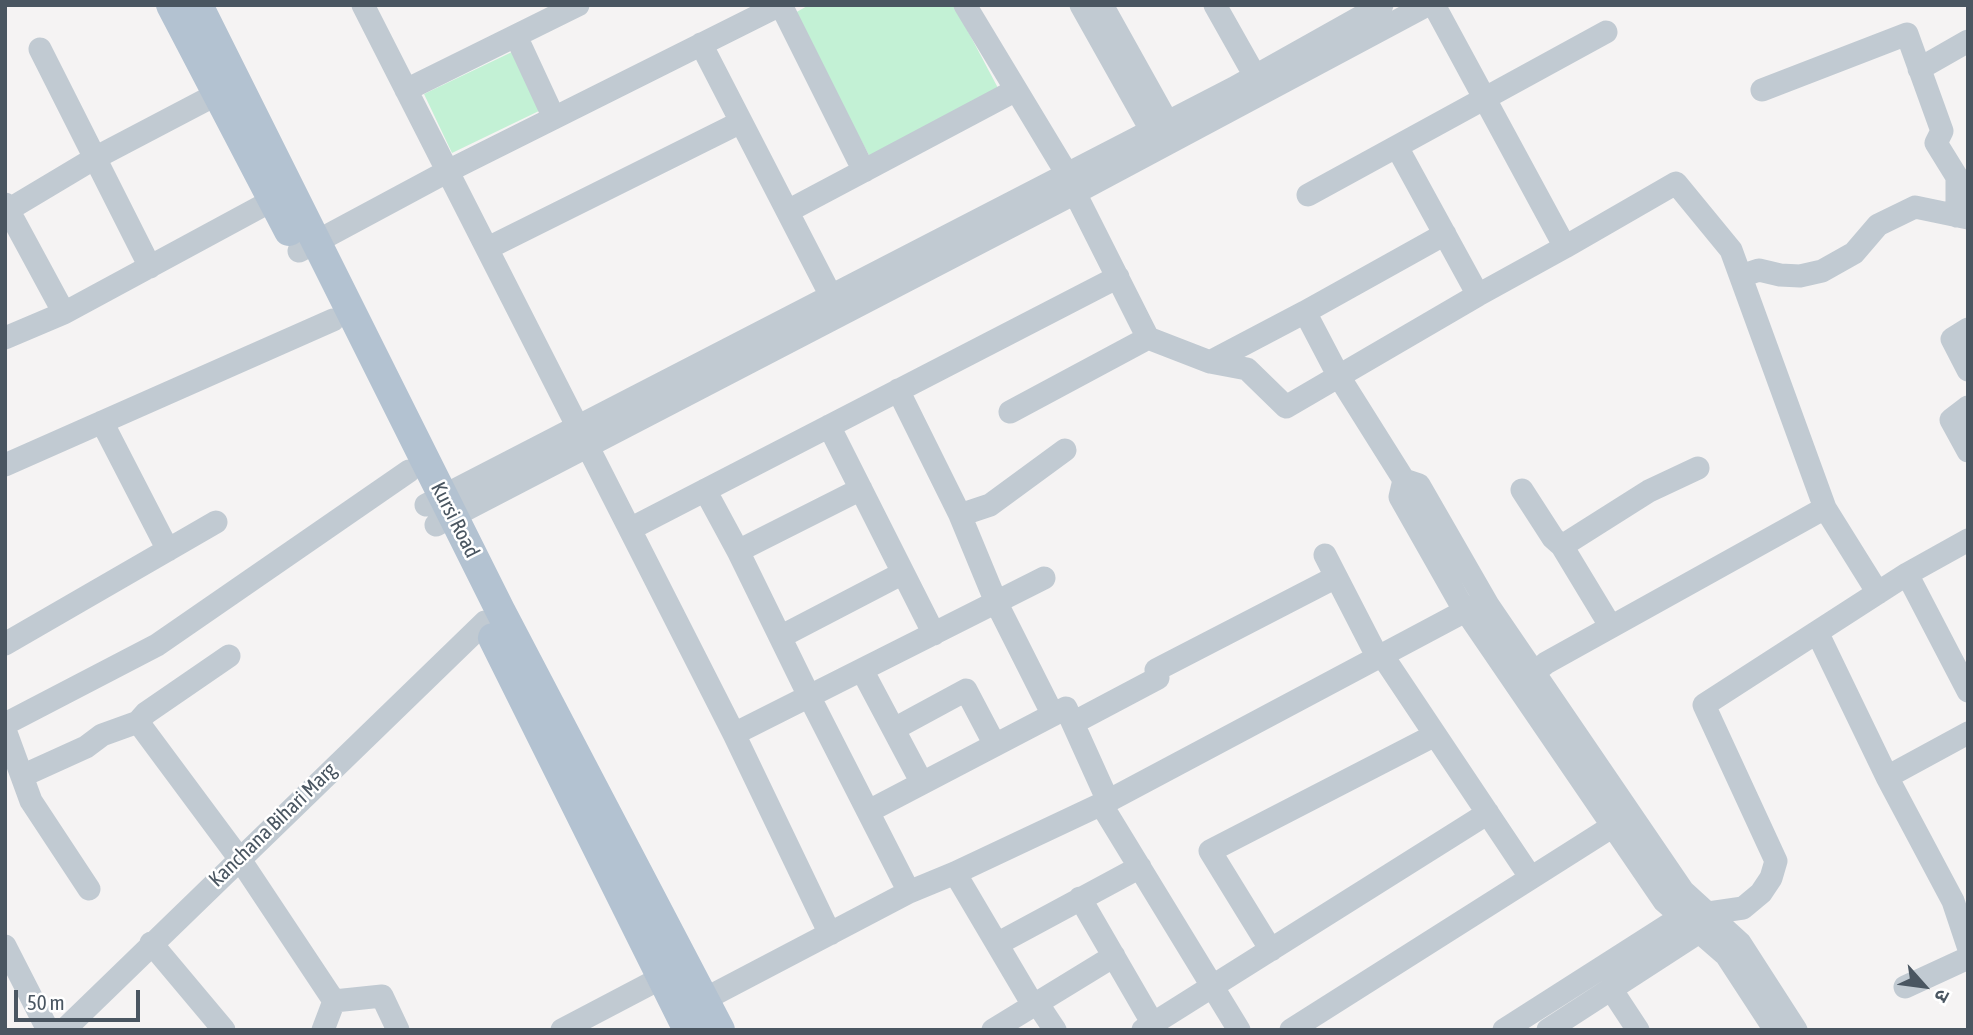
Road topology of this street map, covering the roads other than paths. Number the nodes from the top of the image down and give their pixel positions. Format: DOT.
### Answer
graph roads {
  1 [pos="171,5"];
  2 [pos="198,5"];
  3 [pos="579,5"];
  4 [pos="780,5"];
  5 [pos="965,5"];
  6 [pos="1081,5"];
  7 [pos="1102,5"];
  8 [pos="1215,5"];
  9 [pos="1382,5"];
  10 [pos="1427,5"];
  11 [pos="1434,5"];
  12 [pos="372,8"];
  13 [pos="1606,32"];
  14 [pos="516,36"];
  15 [pos="1968,41"];
  16 [pos="701,44"];
  17 [pos="40,49"];
  18 [pos="1919,69"];
  19 [pos="1255,76"];
  20 [pos="407,90"];
  21 [pos="1016,90"];
  22 [pos="1762,90"];
  23 [pos="217,94"];
  24 [pos="1485,99"];
  25 [pos="554,118"];
  26 [pos="741,122"];
  27 [pos="1164,134"];
  28 [pos="1397,147"];
  29 [pos="95,158"];
  30 [pos="448,171"];
  31 [pos="864,171"];
  32 [pos="1071,183"];
  33 [pos="1308,195"];
  34 [pos="273,200"];
  35 [pos="7,207"];
  36 [pos="788,211"];
  37 [pos="1962,217"];
  38 [pos="1445,234"];
  39 [pos="307,246"];
  40 [pos="1565,247"];
  41 [pos="488,248"];
  42 [pos="150,267"];
  43 [pos="1741,276"];
  44 [pos="1118,277"];
  45 [pos="1479,295"];
  46 [pos="831,296"];
  47 [pos="1305,312"];
  48 [pos="64,313"];
  49 [pos="333,320"];
  50 [pos="1968,329"];
  51 [pos="5,338"];
  52 [pos="1148,338"];
  53 [pos="1210,362"];
  54 [pos="1968,370"];
  55 [pos="1338,375"];
  56 [pos="898,390"];
  57 [pos="1968,407"];
  58 [pos="1010,412"];
  59 [pos="102,422"];
  60 [pos="830,426"];
  61 [pos="583,436"];
  62 [pos="1065,450"];
  63 [pos="1968,451"];
  64 [pos="5,465"];
  65 [pos="1698,468"];
  66 [pos="409,471"];
  67 [pos="1404,480"];
  68 [pos="861,489"];
  69 [pos="705,490"];
  70 [pos="1522,490"];
  71 [pos="1825,508"];
  72 [pos="440,510"];
  73 [pos="960,515"];
  74 [pos="216,522"];
  75 [pos="630,529"];
  76 [pos="1968,540"];
  77 [pos="1562,546"];
  78 [pos="168,550"];
  79 [pos="738,551"];
  80 [pos="1325,555"];
  81 [pos="903,573"];
  82 [pos="1907,574"];
  83 [pos="1336,577"];
  84 [pos="1044,578"];
  85 [pos="1878,593"];
  86 [pos="996,603"];
  87 [pos="1465,611"];
  88 [pos="485,622"];
  89 [pos="1611,627"];
  90 [pos="1817,632"];
  91 [pos="934,634"];
  92 [pos="782,636"];
  93 [pos="5,645"];
  94 [pos="229,656"];
  95 [pos="1380,656"];
  96 [pos="862,670"];
  97 [pos="1534,673"];
  98 [pos="1968,691"];
  99 [pos="809,696"];
  100 [pos="1063,719"];
  101 [pos="138,722"];
  102 [pos="5,724"];
  103 [pos="894,729"];
  104 [pos="5,730"];
  105 [pos="1968,733"];
  106 [pos="734,734"];
  107 [pos="1435,735"];
  108 [pos="995,745"];
  109 [pos="22,776"];
  110 [pos="1887,777"];
  111 [pos="922,783"];
  112 [pos="1105,802"];
  113 [pos="869,811"];
  114 [pos="1488,813"];
  115 [pos="1613,826"];
  116 [pos="239,858"];
  117 [pos="1140,867"];
  118 [pos="955,873"];
  119 [pos="1531,878"];
  120 [pos="89,889"];
  121 [pos="909,892"];
  122 [pos="1080,898"];
  123 [pos="1681,917"];
  124 [pos="1704,923"];
  125 [pos="830,934"];
  126 [pos="151,943"];
  127 [pos="997,944"];
  128 [pos="5,946"];
  129 [pos="1968,946"];
  130 [pos="1271,950"];
  131 [pos="1114,956"];
  132 [pos="1968,958"];
  133 [pos="662,978"];
  134 [pos="1905,986"];
  135 [pos="1213,987"];
  136 [pos="1611,989"];
  137 [pos="705,999"];
  138 [pos="334,1001"];
  139 [pos="1035,1004"];
  140 [pos="1148,1027"];
  141 [pos="1558,1027"];
  142 [pos="48,1030"];
  143 [pos="64,1030"];
  144 [pos="224,1030"];
  145 [pos="323,1030"];
  146 [pos="398,1030"];
  147 [pos="562,1030"];
  148 [pos="688,1030"];
  149 [pos="720,1030"];
  150 [pos="993,1030"];
  151 [pos="1055,1030"];
  152 [pos="1239,1030"];
  153 [pos="1291,1030"];
  154 [pos="1504,1030"];
  155 [pos="1638,1030"];
  156 [pos="1774,1030"];
  157 [pos="1796,1030"];
  1 -- 23 [label="main road, Kursi Road"];
  2 -- 39 [label="main road, Kursi Road"];
  3 -- 14 [label="street"];
  4 -- 16 [label="street"];
  4 -- 31 [label="street"];
  5 -- 21 [label="street"];
  6 -- 27 [label="street"];
  7 -- 27 [label="street"];
  8 -- 19 [label="street"];
  9 -- 19 [label="street"];
  10 -- 27 [label="street"];
  11 -- 24 [label="street"];
  12 -- 20 [label="street"];
  13 -- 24 [label="street"];
  14 -- 20 [label="street"];
  14 -- 25 [label="street"];
  15 -- 18 [label="street"];
  16 -- 25 [label="street"];
  16 -- 26 [label="street"];
  17 -- 29 [label="street"];
  18 -- 22 [label="street"];
  18 -- 37 [label="street"];
  19 -- 27 [label="street"];
  20 -- 30 [label="street"];
  21 -- 31 [label="street"];
  21 -- 32 [label="street"];
  23 -- 29 [label="street"];
  23 -- 34 [label="main road, Kursi Road"];
  24 -- 28 [label="street"];
  24 -- 40 [label="street"];
  25 -- 30 [label="street"];
  26 -- 36 [label="street"];
  26 -- 41 [label="street"];
  27 -- 32 [label="street"];
  28 -- 33 [label="street"];
  28 -- 38 [label="street"];
  29 -- 35 [label="street"];
  29 -- 42 [label="street"];
  30 -- 39 [label="street"];
  30 -- 41 [label="street"];
  31 -- 36 [label="street"];
  32 -- 44 [label="street"];
  32 -- 46 [label="street"];
  32 -- 61 [label="street"];
  34 -- 39 [label="main road, Kursi Road"];
  34 -- 42 [label="street"];
  35 -- 48 [label="street"];
  36 -- 46 [label="street"];
  37 -- 43 [label="street"];
  38 -- 45 [label="street"];
  38 -- 47 [label="street"];
  39 -- 49 [label="main road, Kursi Road"];
  39 -- 72 [label="main road, Kursi Road"];
  40 -- 43 [label="street"];
  40 -- 45 [label="street"];
  41 -- 61 [label="street"];
  42 -- 48 [label="street"];
  43 -- 71 [label="street"];
  44 -- 52 [label="street"];
  44 -- 56 [label="street"];
  45 -- 55 [label="street"];
  46 -- 61 [label="street"];
  47 -- 53 [label="street"];
  47 -- 55 [label="street"];
  48 -- 51 [label="street"];
  49 -- 59 [label="street"];
  49 -- 66 [label="main road, Kursi Road"];
  50 -- 54 [label="street"];
  52 -- 53 [label="street"];
  52 -- 58 [label="street"];
  53 -- 55 [label="street"];
  55 -- 67 [label="street"];
  56 -- 60 [label="street"];
  56 -- 73 [label="street"];
  57 -- 63 [label="street"];
  59 -- 64 [label="street"];
  59 -- 78 [label="street"];
  60 -- 68 [label="street"];
  60 -- 69 [label="street"];
  61 -- 72 [label="street"];
  61 -- 75 [label="street"];
  62 -- 73 [label="street"];
  65 -- 77 [label="street"];
  66 -- 72 [label="main road, Kursi Road"];
  66 -- 102 [label="street"];
  67 -- 87 [label="street"];
  67 -- 97 [label="street"];
  68 -- 79 [label="street"];
  68 -- 81 [label="street"];
  69 -- 75 [label="street"];
  69 -- 79 [label="street"];
  70 -- 77 [label="street"];
  71 -- 85 [label="street"];
  71 -- 89 [label="street"];
  72 -- 88 [label="main road, Kursi Road"];
  72 -- 137 [label="main road, Kursi Road"];
  73 -- 86 [label="street"];
  74 -- 78 [label="street"];
  75 -- 106 [label="street"];
  76 -- 82 [label="street"];
  77 -- 89 [label="street"];
  78 -- 93 [label="street"];
  79 -- 92 [label="street"];
  80 -- 83 [label="street"];
  81 -- 91 [label="street"];
  81 -- 92 [label="street"];
  82 -- 85 [label="street"];
  82 -- 98 [label="street"];
  83 -- 95 [label="street"];
  83 -- 100 [label="street"];
  84 -- 86 [label="street"];
  85 -- 90 [label="street"];
  86 -- 91 [label="street"];
  86 -- 100 [label="street"];
  87 -- 95 [label="street"];
  87 -- 115 [label="street"];
  88 -- 116 [label="street, Kanchana Bihari Marg"];
  88 -- 133 [label="main road, Kursi Road"];
  89 -- 97 [label="street"];
  90 -- 110 [label="street"];
  90 -- 124 [label="street"];
  91 -- 96 [label="street"];
  92 -- 99 [label="street"];
  94 -- 101 [label="street"];
  95 -- 107 [label="street"];
  95 -- 112 [label="street"];
  96 -- 99 [label="street"];
  96 -- 103 [label="street"];
  97 -- 124 [label="street"];
  99 -- 106 [label="street"];
  99 -- 113 [label="street"];
  100 -- 108 [label="street"];
  100 -- 112 [label="street"];
  101 -- 109 [label="street"];
  101 -- 116 [label="street"];
  103 -- 108 [label="street"];
  103 -- 111 [label="street"];
  104 -- 109 [label="street"];
  105 -- 110 [label="street"];
  106 -- 125 [label="street"];
  107 -- 114 [label="street"];
  107 -- 130 [label="street"];
  108 -- 111 [label="street"];
  109 -- 120 [label="street"];
  110 -- 129 [label="street"];
  111 -- 113 [label="street"];
  112 -- 117 [label="street"];
  112 -- 118 [label="street"];
  113 -- 121 [label="street"];
  114 -- 119 [label="street"];
  114 -- 130 [label="street"];
  115 -- 119 [label="street"];
  115 -- 123 [label="street"];
  116 -- 126 [label="street, Kanchana Bihari Marg"];
  116 -- 138 [label="street"];
  117 -- 122 [label="street"];
  117 -- 135 [label="street"];
  118 -- 121 [label="street"];
  118 -- 127 [label="street"];
  119 -- 153 [label="street"];
  121 -- 125 [label="street"];
  122 -- 127 [label="street"];
  122 -- 131 [label="street"];
  123 -- 124 [label="street"];
  123 -- 154 [label="street"];
  124 -- 136 [label="street"];
  124 -- 156 [label="street"];
  124 -- 157 [label="street"];
  125 -- 137 [label="street"];
  126 -- 143 [label="street, Kanchana Bihari Marg"];
  126 -- 144 [label="street"];
  127 -- 139 [label="street"];
  128 -- 142 [label="street"];
  130 -- 135 [label="street"];
  131 -- 139 [label="street"];
  131 -- 140 [label="street"];
  132 -- 134 [label="street"];
  133 -- 147 [label="street"];
  133 -- 148 [label="main road, Kursi Road"];
  135 -- 140 [label="street"];
  135 -- 152 [label="street"];
  136 -- 141 [label="street"];
  136 -- 155 [label="street"];
  137 -- 149 [label="main road, Kursi Road"];
  138 -- 145 [label="street"];
  138 -- 146 [label="street"];
  139 -- 150 [label="street"];
  139 -- 151 [label="street"];
}
